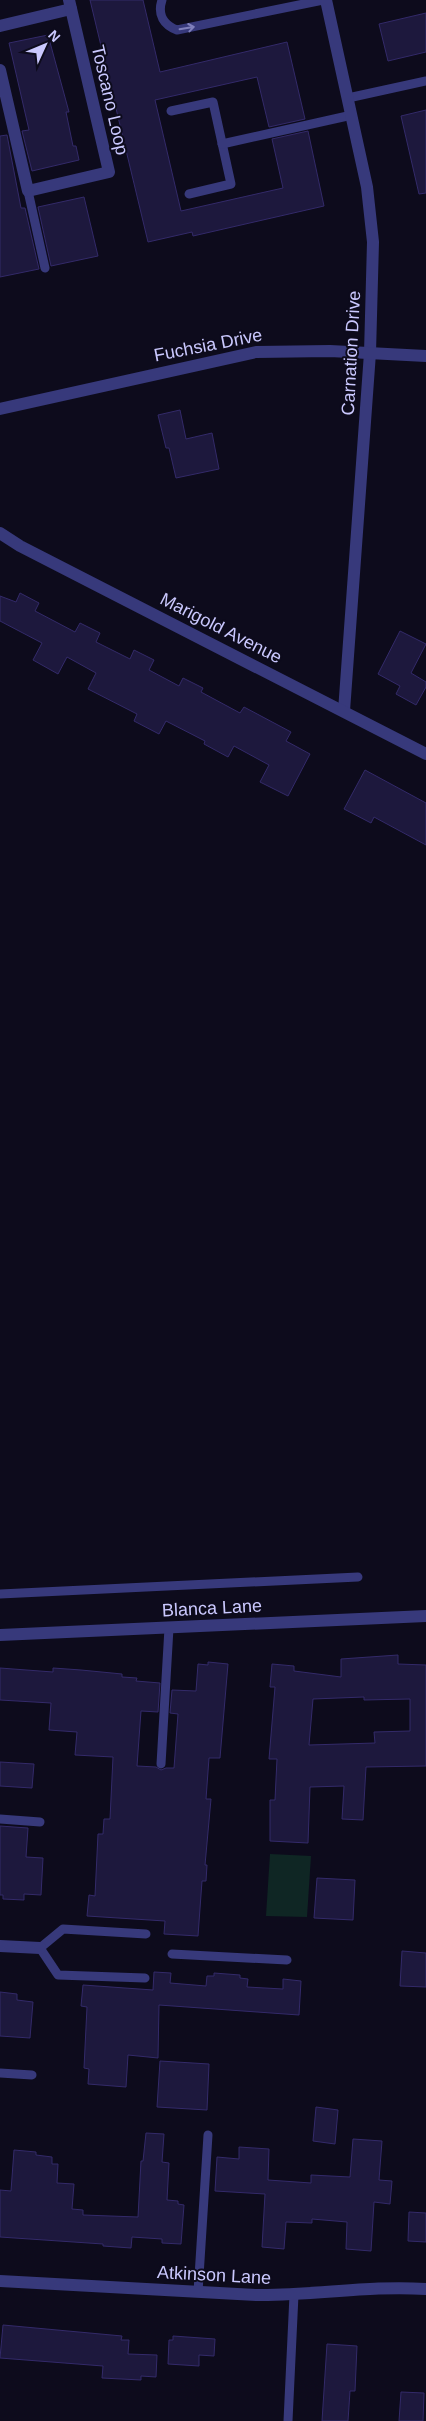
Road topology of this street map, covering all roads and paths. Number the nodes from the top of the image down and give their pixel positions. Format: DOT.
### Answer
graph roads {
  1 [pos="162,0"];
  2 [pos="325,0"];
  3 [pos="70,4"];
  4 [pos="0,26"];
  5 [pos="0,70"];
  6 [pos="426,81"];
  7 [pos="348,98"];
  8 [pos="171,111"];
  9 [pos="352,115"];
  10 [pos="222,144"];
  11 [pos="28,191"];
  12 [pos="189,194"];
  13 [pos="45,268"];
  14 [pos="370,353"];
  15 [pos="426,356"];
  16 [pos="0,409"];
  17 [pos="0,533"];
  18 [pos="344,711"];
  19 [pos="426,754"];
  20 [pos="358,1577"];
  21 [pos="0,1594"];
  22 [pos="426,1616"];
  23 [pos="169,1628"];
  24 [pos="0,1635"];
  25 [pos="161,1764"];
  26 [pos="0,1819"];
  27 [pos="40,1822"];
  28 [pos="146,1934"];
  29 [pos="0,1946"];
  30 [pos="40,1948"];
  31 [pos="172,1954"];
  32 [pos="287,1960"];
  33 [pos="146,1978"];
  34 [pos="0,2073"];
  35 [pos="32,2075"];
  36 [pos="208,2135"];
  37 [pos="0,2281"];
  38 [pos="426,2289"];
  39 [pos="198,2292"];
  40 [pos="294,2296"];
  41 [pos="288,2421"];
  1 -- 2 [label="lane, one-way"];
  2 -- 7 [label="street, Carnation Drive"];
  3 -- 4 [label="street, Toscano Loop"];
  3 -- 11 [label="street, Toscano Loop"];
  5 -- 11 [label="street"];
  6 -- 7 [label="lane"];
  7 -- 9 [label="street, Carnation Drive"];
  8 -- 10 [label="lane"];
  9 -- 10 [label="lane"];
  9 -- 14 [label="street, Carnation Drive"];
  10 -- 12 [label="lane"];
  11 -- 13 [label="lane"];
  14 -- 15 [label="street, Fuchsia Drive"];
  14 -- 16 [label="street, Fuchsia Drive"];
  14 -- 18 [label="street, Carnation Drive"];
  17 -- 18 [label="street, Marigold Avenue"];
  18 -- 19 [label="street, Marigold Avenue"];
  20 -- 21 [label="lane"];
  22 -- 23 [label="street, Blanca Lane"];
  23 -- 24 [label="street, Blanca Lane"];
  23 -- 25 [label="lane"];
  26 -- 27 [label="lane"];
  28 -- 30 [label="lane"];
  29 -- 30 [label="street"];
  30 -- 33 [label="lane"];
  31 -- 32 [label="lane"];
  34 -- 35 [label="lane"];
  36 -- 39 [label="lane"];
  37 -- 39 [label="street, Atkinson Lane"];
  38 -- 40 [label="street, Atkinson Lane"];
  39 -- 40 [label="street, Atkinson Lane"];
  40 -- 41 [label="lane"];
}
